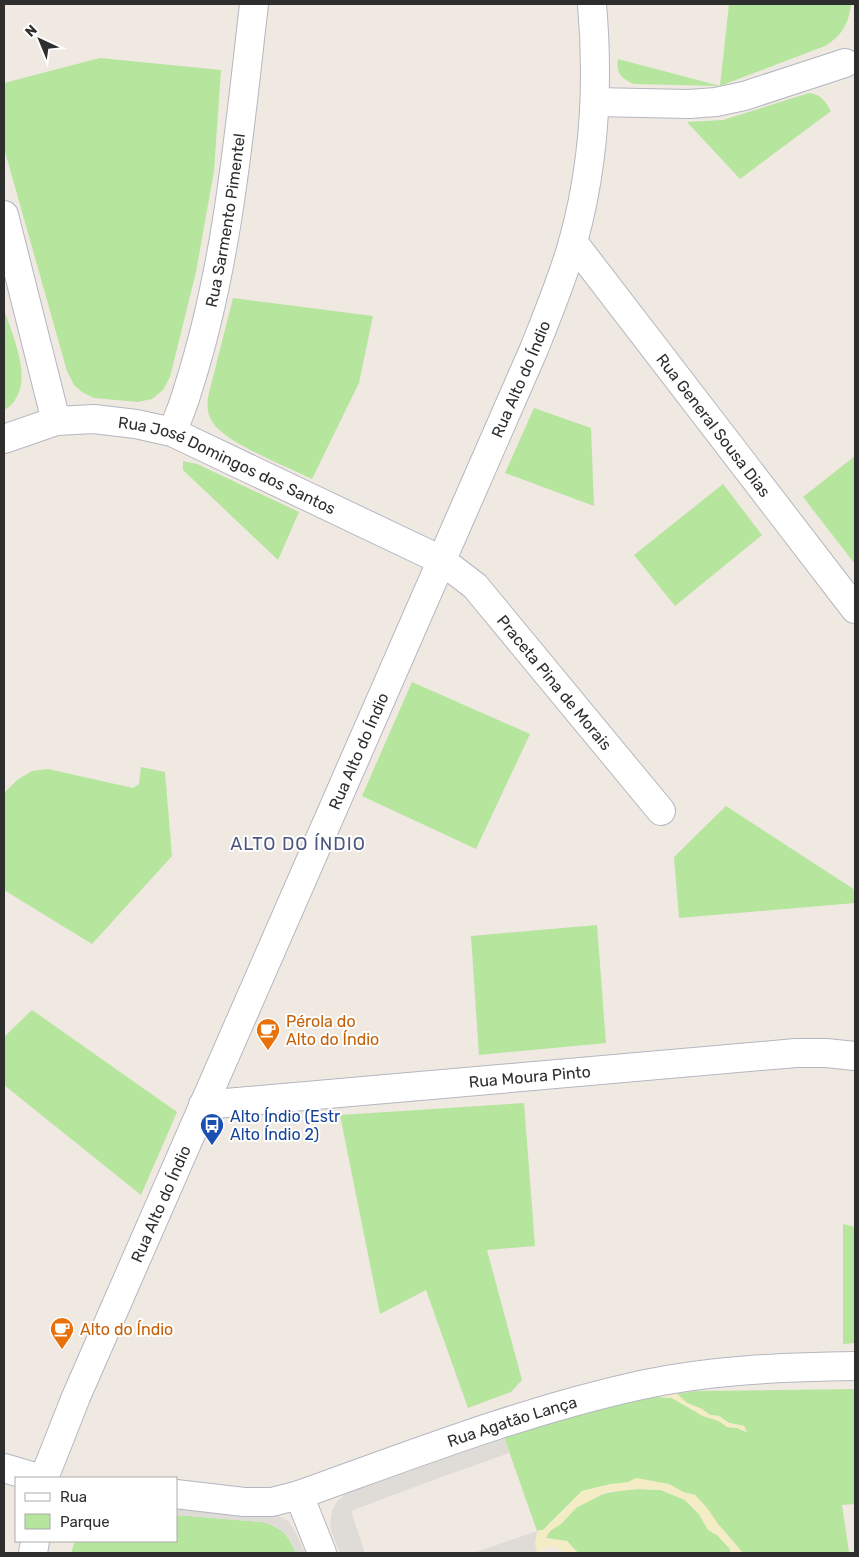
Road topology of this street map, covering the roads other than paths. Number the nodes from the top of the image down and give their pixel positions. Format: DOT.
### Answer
graph roads {
  1 [pos="254,4"];
  2 [pos="592,4"];
  3 [pos="852,63"];
  4 [pos="596,102"];
  5 [pos="4,215"];
  6 [pos="573,242"];
  7 [pos="56,421"];
  8 [pos="172,432"];
  9 [pos="4,439"];
  10 [pos="441,560"];
  11 [pos="855,609"];
  12 [pos="661,811"];
  13 [pos="855,1056"];
  14 [pos="203,1104"];
  15 [pos="855,1366"];
  16 [pos="4,1468"];
  17 [pos="35,1477"];
  18 [pos="44,1477"];
  19 [pos="178,1494"];
  20 [pos="298,1495"];
  21 [pos="322,1553"];
  1 -- 8 [label="street, Rua Sarmento Pimentel"];
  2 -- 4 [label="street, Rua Alto do Índio"];
  3 -- 4 [label="street"];
  4 -- 6 [label="street, Rua Alto do Índio"];
  5 -- 7 [label="street"];
  6 -- 10 [label="street, Rua Alto do Índio"];
  6 -- 11 [label="street, Rua General Sousa Dias"];
  7 -- 8 [label="street, Rua José Domingos dos Santos"];
  7 -- 9 [label="street, Rua José Domingos dos Santos"];
  8 -- 10 [label="street, Rua José Domingos dos Santos"];
  10 -- 12 [label="street, Praceta Pina de Morais"];
  10 -- 14 [label="street, Rua Alto do Índio"];
  13 -- 14 [label="street, Rua Moura Pinto"];
  14 -- 18 [label="street, Rua Alto do Índio"];
  15 -- 20 [label="street, Rua Agatão Lança"];
  16 -- 17 [label="street"];
  19 -- 20 [label="street, Rua Agatão Lança"];
  20 -- 21 [label="street"];
}
